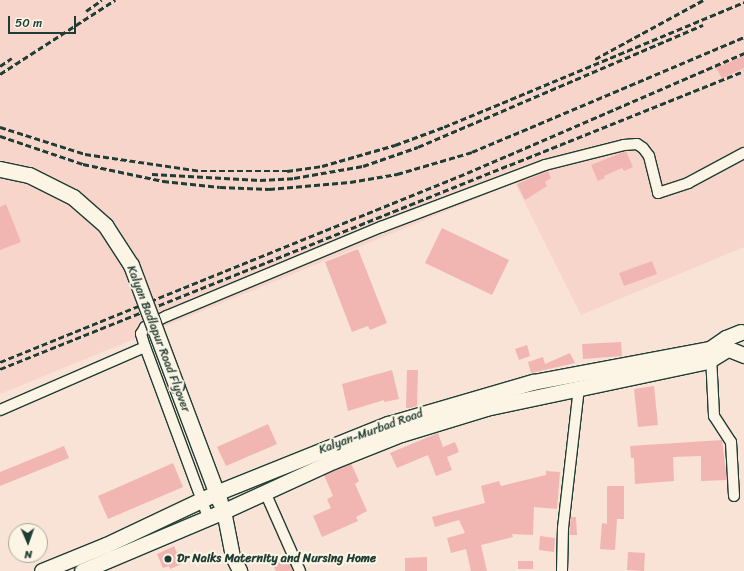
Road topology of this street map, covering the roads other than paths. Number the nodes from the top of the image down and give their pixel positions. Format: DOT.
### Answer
graph roads {
  1 [pos="744,153"];
  2 [pos="0,169"];
  3 [pos="729,344"];
  4 [pos="145,347"];
  5 [pos="579,387"];
  6 [pos="0,410"];
  7 [pos="212,481"];
  8 [pos="265,492"];
  9 [pos="734,496"];
  10 [pos="201,499"];
  11 [pos="224,511"];
  12 [pos="208,517"];
  13 [pos="43,571"];
  14 [pos="82,571"];
  15 [pos="240,571"];
  16 [pos="300,571"];
  17 [pos="562,571"];
  1 -- 4 [label="street"];
  2 -- 7 [label="main road, Kalyan Badlapur Road Flyover, bridge"];
  3 -- 5 [label="main road, Kalyan-Murbad Road"];
  3 -- 7 [label="main road, Kalyan-Murbad Road"];
  3 -- 9 [label="street"];
  4 -- 6 [label="street"];
  4 -- 10 [label="street"];
  5 -- 8 [label="main road, Kalyan-Murbad Road"];
  5 -- 17 [label="street"];
  7 -- 10 [label="main road, Kalyan-Murbad Road"];
  7 -- 11 [label="main road, Kalyan Badlapur Road Flyover"];
  8 -- 11 [label="main road, Kalyan-Murbad Road"];
  8 -- 16 [label="street"];
  10 -- 12 [label="street"];
  10 -- 13 [label="main road, Kalyan-Murbad Road"];
  11 -- 12 [label="main road, Kalyan-Murbad Road"];
  11 -- 15 [label="street"];
  12 -- 14 [label="main road, Kalyan-Murbad Road"];
}
